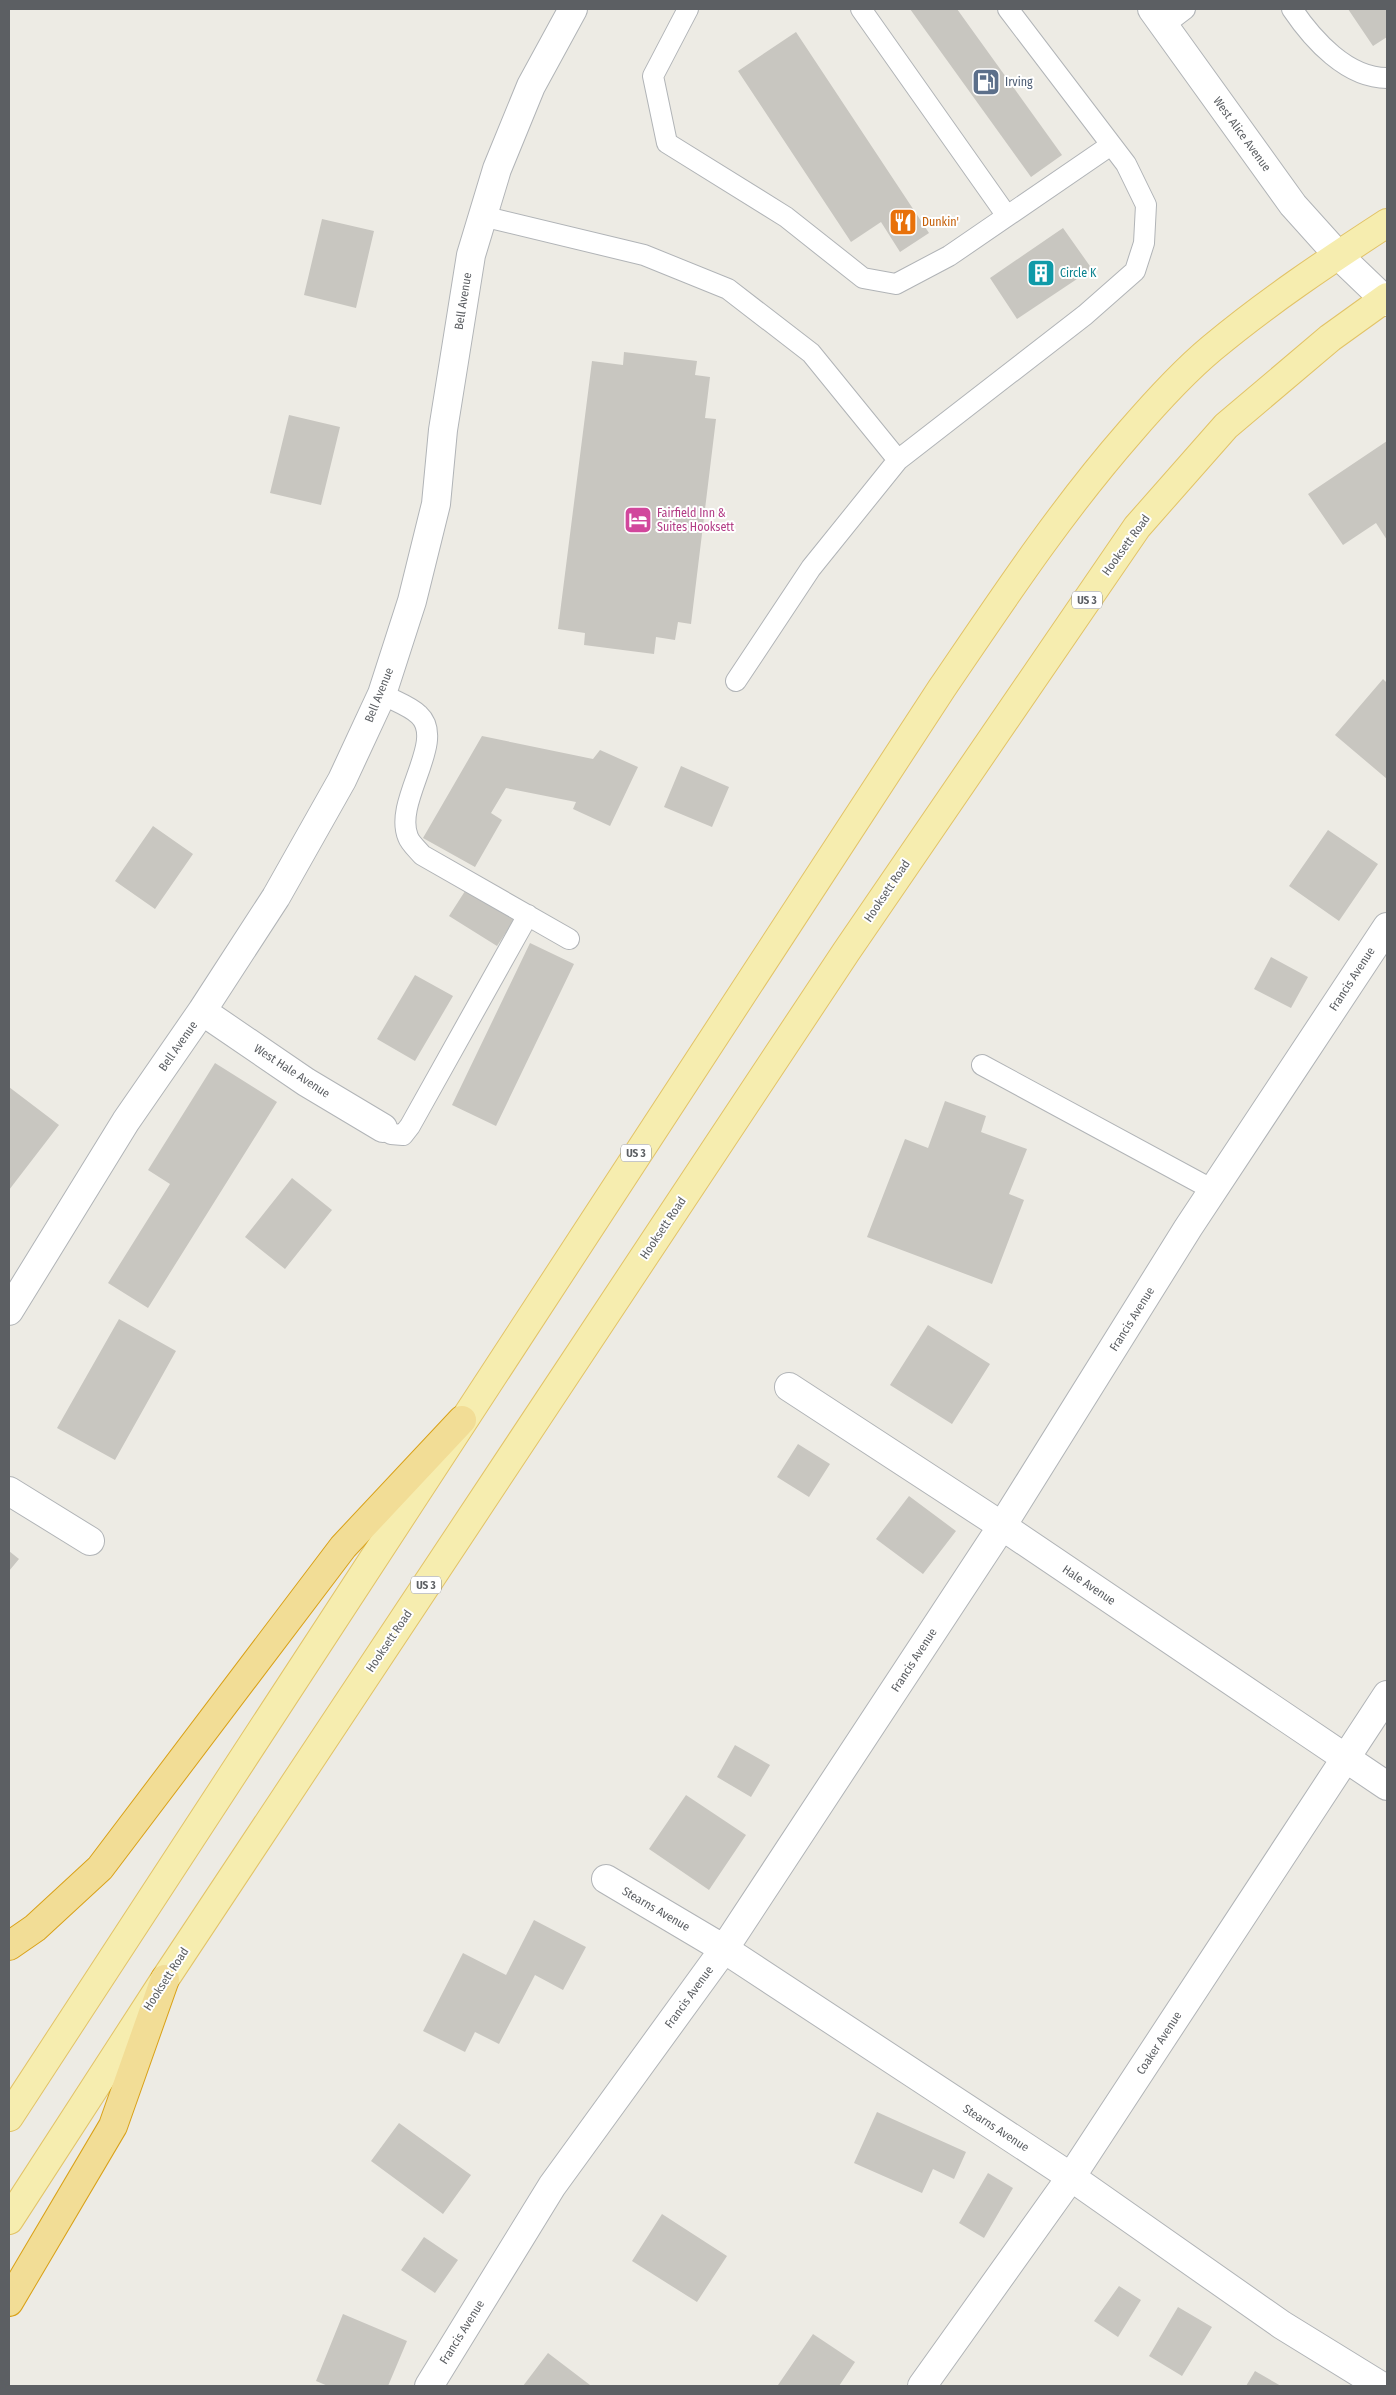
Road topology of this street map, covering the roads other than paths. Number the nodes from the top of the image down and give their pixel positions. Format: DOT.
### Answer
graph roads {
  1 [pos="574,9"];
  2 [pos="688,9"];
  3 [pos="861,9"];
  4 [pos="1008,9"];
  5 [pos="1185,9"];
  6 [pos="1292,9"];
  7 [pos="1158,17"];
  8 [pos="1387,78"];
  9 [pos="1111,145"];
  10 [pos="482,216"];
  11 [pos="1007,216"];
  12 [pos="1387,223"];
  13 [pos="1338,255"];
  14 [pos="1386,299"];
  15 [pos="898,460"];
  16 [pos="736,680"];
  17 [pos="382,694"];
  18 [pos="528,915"];
  19 [pos="1387,926"];
  20 [pos="569,939"];
  21 [pos="202,1011"];
  22 [pos="982,1065"];
  23 [pos="383,1128"];
  24 [pos="1213,1190"];
  25 [pos="9,1311"];
  26 [pos="789,1387"];
  27 [pos="462,1420"];
  28 [pos="9,1491"];
  29 [pos="1002,1526"];
  30 [pos="90,1541"];
  31 [pos="1387,1695"];
  32 [pos="1346,1760"];
  33 [pos="1387,1786"];
  34 [pos="606,1879"];
  35 [pos="9,1946"];
  36 [pos="724,1948"];
  37 [pos="165,1979"];
  38 [pos="9,2117"];
  39 [pos="1070,2177"];
  40 [pos="9,2220"];
  41 [pos="9,2302"];
  42 [pos="429,2386"];
  43 [pos="922,2386"];
  44 [pos="1381,2386"];
  1 -- 10 [label="street, Bell Avenue"];
  2 -- 11 [label="lane"];
  3 -- 11 [label="lane"];
  4 -- 9 [label="lane"];
  5 -- 7 [label="lane"];
  6 -- 8 [label="lane"];
  7 -- 13 [label="street, West Alice Avenue"];
  9 -- 11 [label="lane"];
  9 -- 15 [label="lane"];
  10 -- 15 [label="lane"];
  10 -- 17 [label="street, Bell Avenue"];
  12 -- 13 [label="main road, US 3"];
  13 -- 14 [label="street, West Alice Avenue"];
  13 -- 27 [label="main road, US 3"];
  14 -- 37 [label="main road, Hooksett Road / US 3"];
  15 -- 16 [label="lane"];
  17 -- 18 [label="lane"];
  17 -- 21 [label="street, Bell Avenue"];
  18 -- 20 [label="lane"];
  18 -- 23 [label="lane"];
  19 -- 24 [label="street, Francis Avenue"];
  21 -- 23 [label="street, West Hale Avenue"];
  21 -- 25 [label="street, Bell Avenue"];
  22 -- 24 [label="lane"];
  24 -- 29 [label="street, Francis Avenue"];
  26 -- 29 [label="street, Hale Avenue"];
  27 -- 35 [label="highway"];
  27 -- 38 [label="main road, US 3"];
  28 -- 30 [label="street"];
  29 -- 32 [label="street, Hale Avenue"];
  29 -- 36 [label="street, Francis Avenue"];
  31 -- 32 [label="street, Coaker Avenue"];
  32 -- 33 [label="street, Hale Avenue"];
  32 -- 39 [label="street, Coaker Avenue"];
  34 -- 36 [label="street, Stearns Avenue"];
  36 -- 39 [label="street, Stearns Avenue"];
  36 -- 42 [label="street, Francis Avenue"];
  37 -- 40 [label="main road, Hooksett Road / US 3"];
  37 -- 41 [label="highway"];
  39 -- 43 [label="street, Coaker Avenue"];
  39 -- 44 [label="street, Stearns Avenue"];
}
